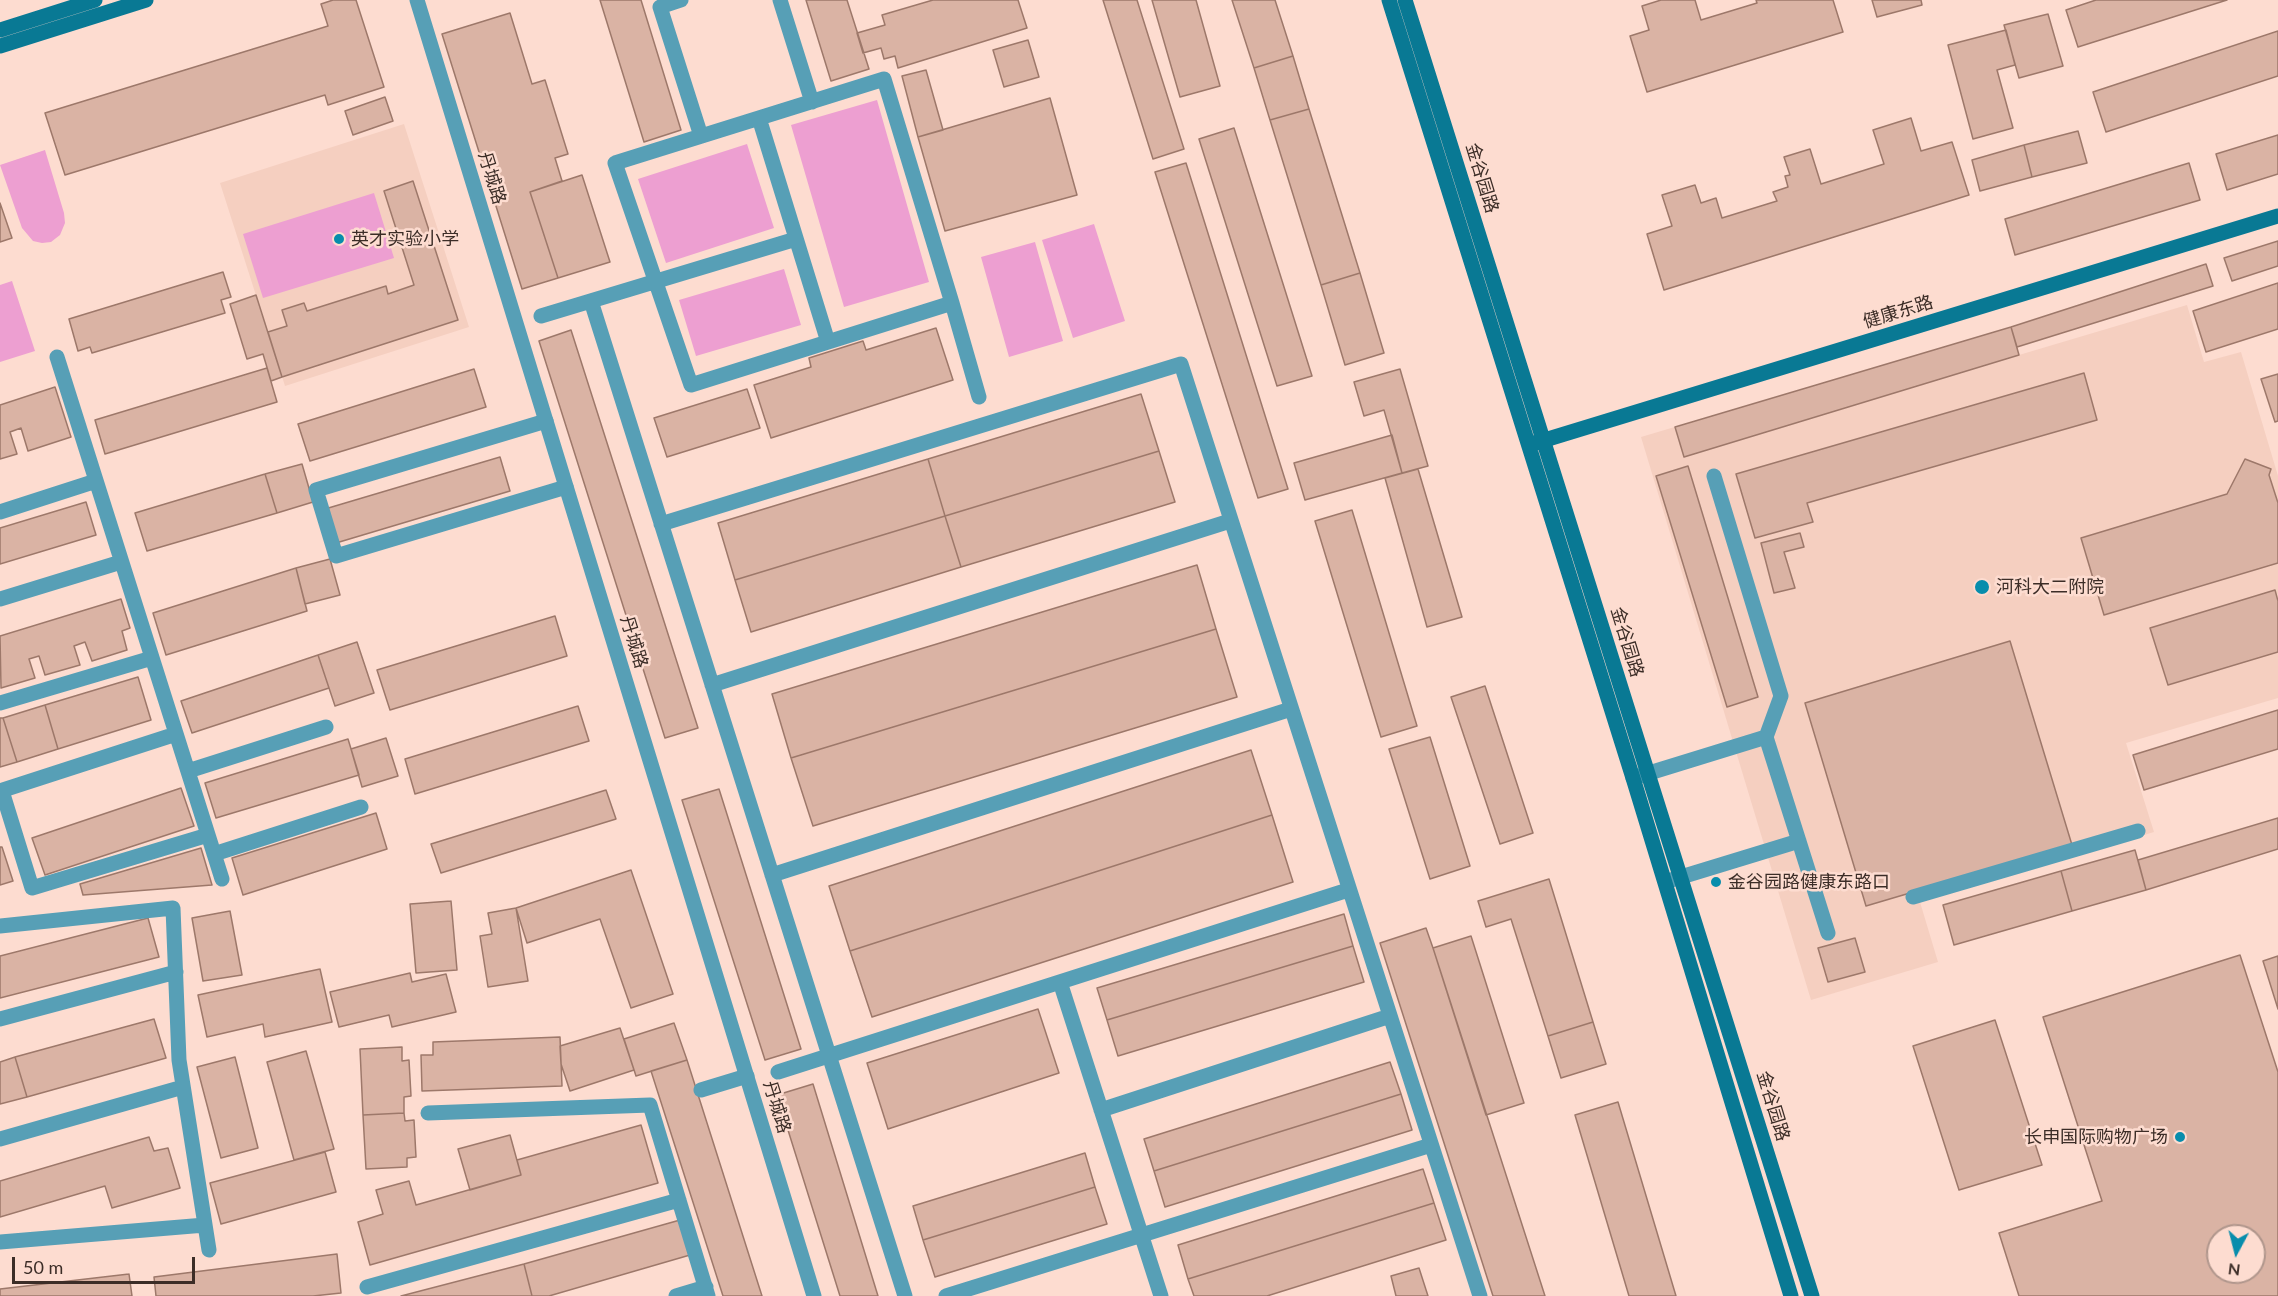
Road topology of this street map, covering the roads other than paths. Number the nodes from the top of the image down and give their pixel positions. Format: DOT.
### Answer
graph roads {
  1 [pos="95,0"];
  2 [pos="146,0"];
  3 [pos="417,0"];
  4 [pos="681,0"];
  5 [pos="780,0"];
  6 [pos="1389,0"];
  7 [pos="1406,0"];
  8 [pos="0,30"];
  9 [pos="0,46"];
  10 [pos="812,102"];
  11 [pos="759,118"];
  12 [pos="701,136"];
  13 [pos="2278,216"];
  14 [pos="796,239"];
  15 [pos="656,282"];
  16 [pos="591,302"];
  17 [pos="951,303"];
  18 [pos="541,316"];
  19 [pos="828,342"];
  20 [pos="57,357"];
  21 [pos="979,397"];
  22 [pos="546,421"];
  23 [pos="1537,443"];
  24 [pos="1714,476"];
  25 [pos="96,481"];
  26 [pos="566,487"];
  27 [pos="0,512"];
  28 [pos="1230,521"];
  29 [pos="661,524"];
  30 [pos="121,562"];
  31 [pos="0,599"];
  32 [pos="152,658"];
  33 [pos="712,685"];
  34 [pos="0,704"];
  35 [pos="1291,709"];
  36 [pos="326,727"];
  37 [pos="176,734"];
  38 [pos="1766,737"];
  39 [pos="188,771"];
  40 [pos="1641,776"];
  41 [pos="1,791"];
  42 [pos="361,807"];
  43 [pos="2138,831"];
  44 [pos="208,835"];
  45 [pos="1799,841"];
  46 [pos="214,854"];
  47 [pos="772,875"];
  48 [pos="1680,877"];
  49 [pos="222,879"];
  50 [pos="1665,882"];
  51 [pos="1348,890"];
  52 [pos="1913,897"];
  53 [pos="0,926"];
  54 [pos="1828,933"];
  55 [pos="176,972"];
  56 [pos="1060,982"];
  57 [pos="1390,1016"];
  58 [pos="0,1019"];
  59 [pos="829,1055"];
  60 [pos="778,1072"];
  61 [pos="747,1076"];
  62 [pos="183,1087"];
  63 [pos="701,1090"];
  64 [pos="1101,1110"];
  65 [pos="428,1113"];
  66 [pos="0,1139"];
  67 [pos="1431,1145"];
  68 [pos="679,1200"];
  69 [pos="205,1225"];
  70 [pos="1142,1235"];
  71 [pos="0,1242"];
  72 [pos="209,1251"];
  73 [pos="367,1287"];
  74 [pos="707,1292"];
  75 [pos="676,1296"];
  76 [pos="814,1296"];
  77 [pos="905,1296"];
  78 [pos="946,1296"];
  79 [pos="1161,1296"];
  80 [pos="1480,1296"];
  81 [pos="1791,1296"];
  82 [pos="1812,1296"];
  1 -- 8 [label="main road"];
  2 -- 9 [label="main road"];
  3 -- 22 [label="street, 丹城路"];
  4 -- 12 [label="street"];
  5 -- 10 [label="street"];
  6 -- 23 [label="main road, 金谷园路"];
  7 -- 23 [label="main road, 金谷园路"];
  10 -- 11 [label="street"];
  10 -- 17 [label="street"];
  11 -- 12 [label="street"];
  11 -- 14 [label="street"];
  12 -- 15 [label="street"];
  13 -- 23 [label="main road, 健康东路"];
  14 -- 15 [label="street"];
  14 -- 19 [label="street"];
  15 -- 16 [label="street"];
  15 -- 19 [label="street"];
  16 -- 18 [label="street"];
  16 -- 29 [label="street"];
  17 -- 19 [label="street"];
  17 -- 21 [label="street"];
  20 -- 25 [label="street"];
  22 -- 26 [label="street, 丹城路"];
  22 -- 26 [label="street"];
  23 -- 40 [label="main road, 金谷园路"];
  24 -- 38 [label="street"];
  25 -- 27 [label="street"];
  25 -- 30 [label="street"];
  26 -- 61 [label="street, 丹城路"];
  28 -- 29 [label="street"];
  28 -- 33 [label="street"];
  28 -- 35 [label="street"];
  29 -- 33 [label="street"];
  30 -- 31 [label="street"];
  30 -- 32 [label="street"];
  32 -- 34 [label="street"];
  32 -- 37 [label="street"];
  33 -- 47 [label="street"];
  35 -- 47 [label="street"];
  35 -- 51 [label="street"];
  36 -- 39 [label="street"];
  37 -- 39 [label="street"];
  37 -- 41 [label="street"];
  38 -- 40 [label="street"];
  38 -- 45 [label="street"];
  39 -- 44 [label="street"];
  40 -- 48 [label="main road, 金谷园路"];
  40 -- 50 [label="main road, 金谷园路"];
  41 -- 44 [label="street"];
  42 -- 46 [label="street"];
  43 -- 52 [label="street"];
  44 -- 46 [label="street"];
  45 -- 48 [label="street"];
  45 -- 54 [label="street"];
  46 -- 49 [label="street"];
  47 -- 59 [label="street"];
  48 -- 50 [label="street"];
  48 -- 82 [label="main road, 金谷园路"];
  50 -- 81 [label="main road, 金谷园路"];
  51 -- 56 [label="street"];
  51 -- 57 [label="street"];
  53 -- 55 [label="street"];
  55 -- 58 [label="street"];
  55 -- 62 [label="street"];
  56 -- 59 [label="street"];
  56 -- 64 [label="street"];
  57 -- 64 [label="street"];
  57 -- 67 [label="street"];
  59 -- 60 [label="street"];
  59 -- 77 [label="street"];
  61 -- 63 [label="street"];
  61 -- 76 [label="street, 丹城路"];
  62 -- 66 [label="street"];
  62 -- 69 [label="street"];
  64 -- 70 [label="street"];
  65 -- 68 [label="street"];
  67 -- 70 [label="street"];
  67 -- 80 [label="street"];
  68 -- 73 [label="street"];
  68 -- 74 [label="street"];
  69 -- 71 [label="street"];
  69 -- 72 [label="street"];
  70 -- 78 [label="street"];
  70 -- 79 [label="street"];
  74 -- 75 [label="street"];
}
